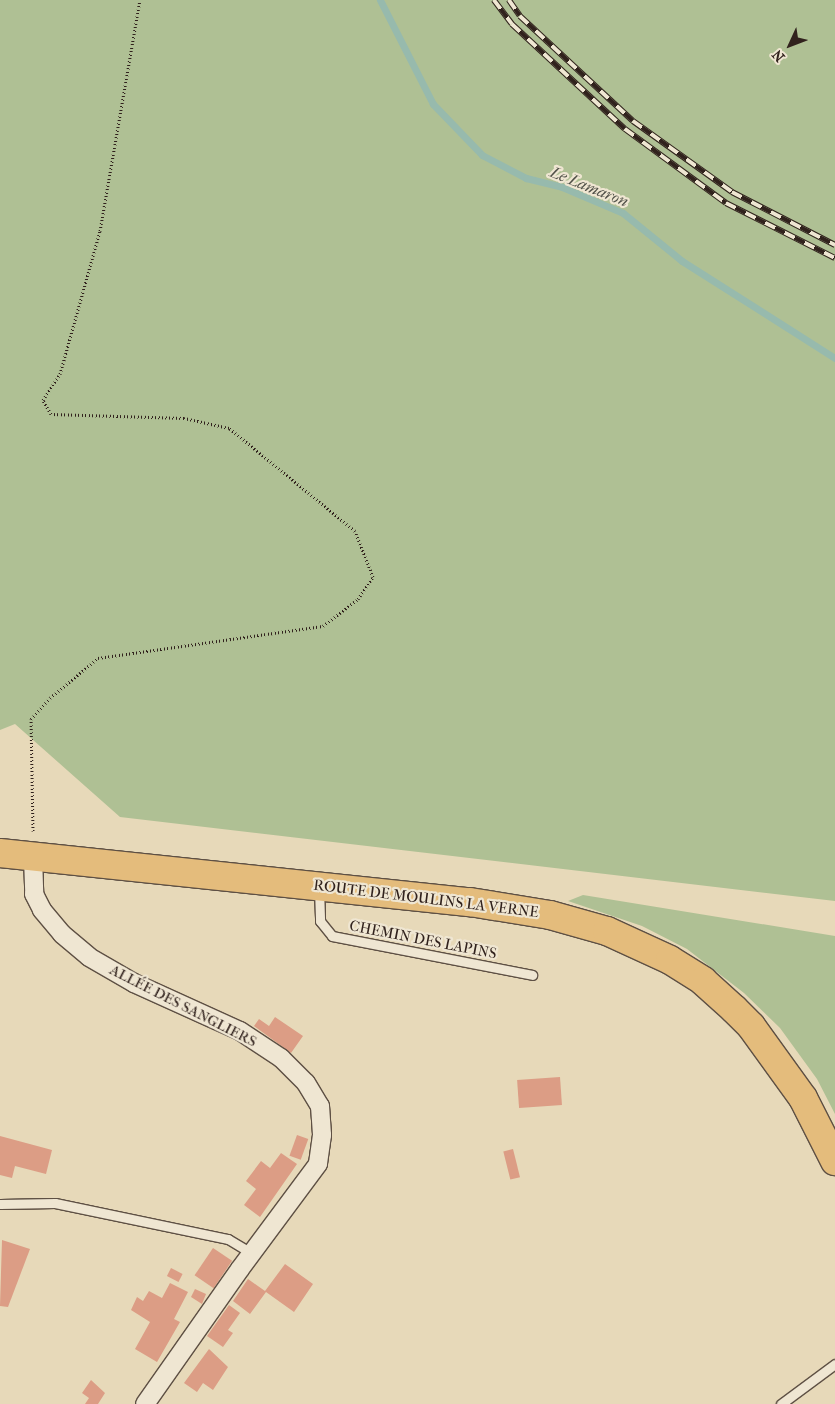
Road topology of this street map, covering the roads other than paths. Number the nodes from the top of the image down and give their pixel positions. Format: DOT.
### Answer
graph roads {
  1 [pos="0,853"];
  2 [pos="34,857"];
  3 [pos="319,886"];
  4 [pos="532,976"];
  5 [pos="835,1161"];
  6 [pos="0,1204"];
  7 [pos="251,1253"];
  8 [pos="835,1364"];
  9 [pos="145,1404"];
  10 [pos="781,1404"];
  1 -- 2 [label="main road, ROUTE DE MOULINS LA VERNE"];
  2 -- 3 [label="main road, ROUTE DE MOULINS LA VERNE"];
  2 -- 7 [label="street, ALLÉE DES SANGLIERS"];
  3 -- 4 [label="lane, CHEMIN DES LAPINS"];
  3 -- 5 [label="main road, ROUTE DE MOULINS LA VERNE"];
  6 -- 7 [label="lane"];
  7 -- 9 [label="street, ALLÉE DES SANGLIERS"];
  8 -- 10 [label="lane"];
}
